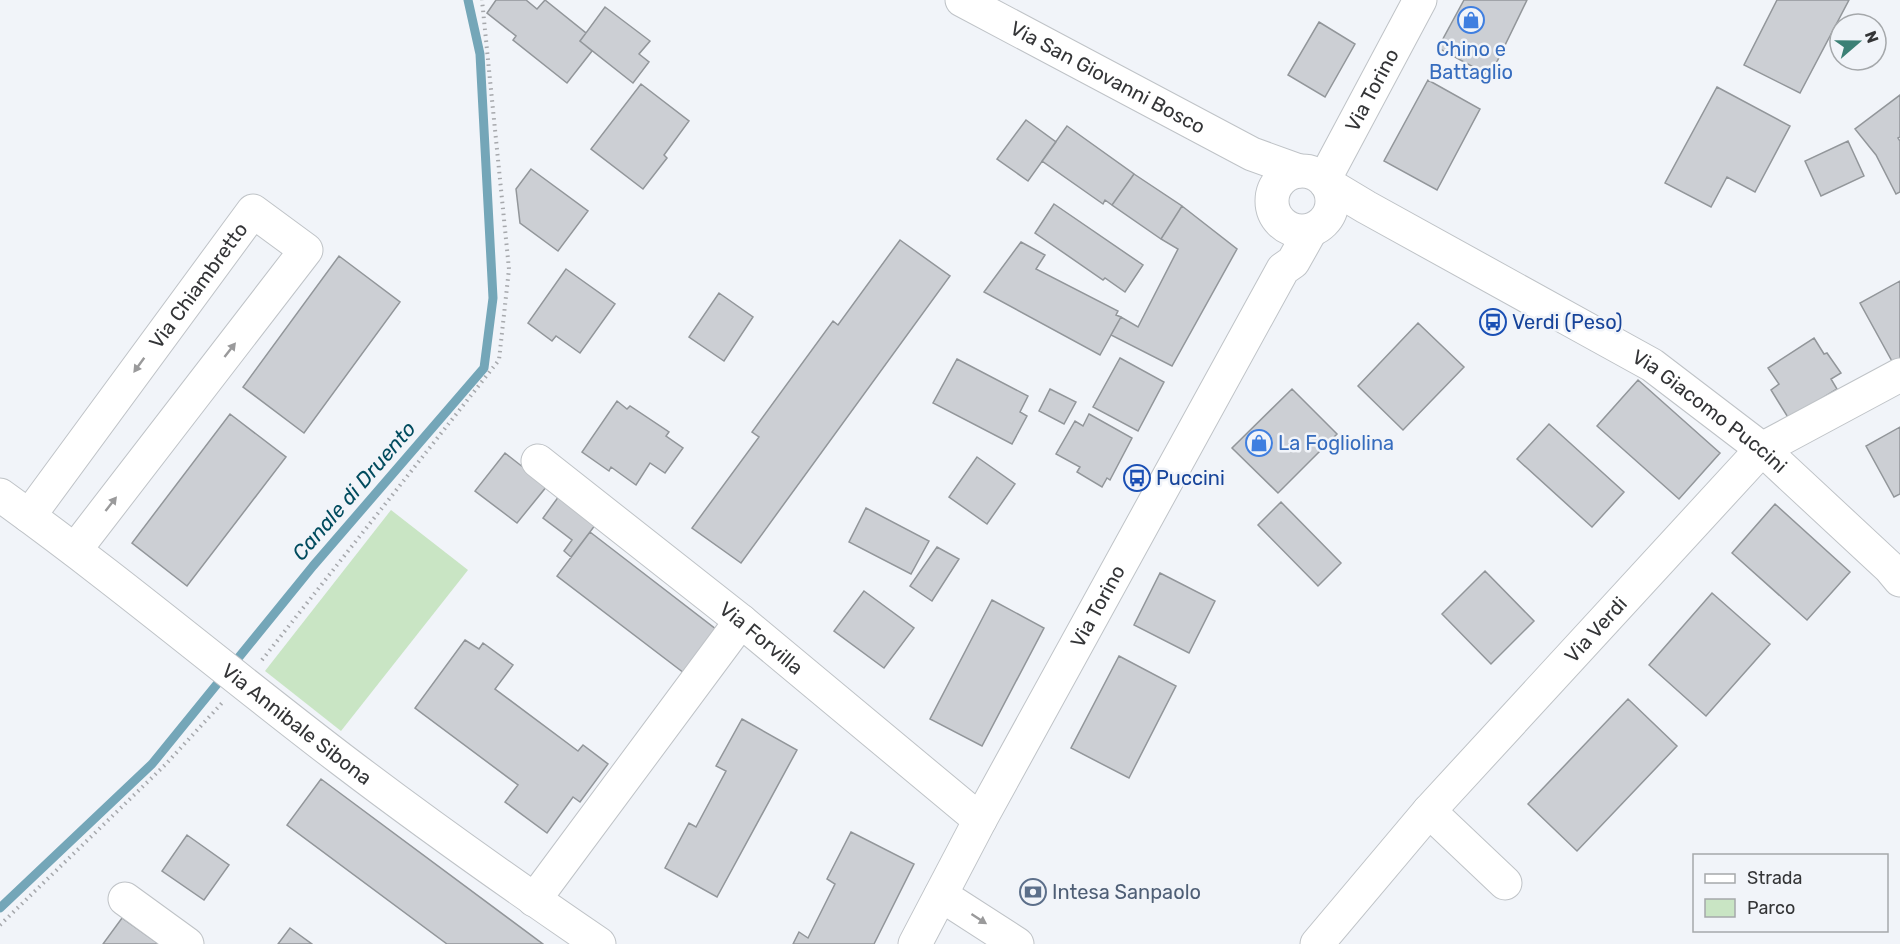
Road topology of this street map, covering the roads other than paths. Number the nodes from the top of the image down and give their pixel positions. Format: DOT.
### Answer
graph roads {
  1 [pos="962,0"];
  2 [pos="1420,0"];
  3 [pos="1252,154"];
  4 [pos="1318,195"];
  5 [pos="1275,207"];
  6 [pos="1283,269"];
  7 [pos="1900,375"];
  8 [pos="1762,449"];
  9 [pos="538,461"];
  10 [pos="0,495"];
  11 [pos="28,516"];
  12 [pos="75,550"];
  13 [pos="1900,579"];
  14 [pos="741,621"];
  15 [pos="1429,812"];
  16 [pos="980,820"];
  17 [pos="1505,883"];
  18 [pos="941,895"];
  19 [pos="125,899"];
  20 [pos="534,900"];
  21 [pos="187,944"];
  22 [pos="598,944"];
  23 [pos="915,944"];
  24 [pos="1017,944"];
  25 [pos="1317,944"];
  1 -- 3 [label="street, Via San Giovanni Bosco"];
  2 -- 4 [label="street, Via Torino"];
  3 -- 4 [label="street, Via San Giovanni Bosco"];
  3 -- 5 [label="street"];
  4 -- 5 [label="street"];
  4 -- 5 [label="street"];
  4 -- 6 [label="street, Via Torino"];
  4 -- 8 [label="street, Via Giacomo Puccini"];
  5 -- 6 [label="street"];
  6 -- 16 [label="street, Via Torino"];
  7 -- 8 [label="street, Via Verdi"];
  8 -- 13 [label="street, Via Giacomo Puccini"];
  8 -- 15 [label="street, Via Verdi"];
  9 -- 14 [label="street, Via Forvilla"];
  10 -- 11 [label="street, Via Annibale Sibona"];
  11 -- 12 [label="street, Via Annibale Sibona"];
  12 -- 11 [label="street, Via Chiambretto, one-way"];
  12 -- 20 [label="street, Via Annibale Sibona"];
  14 -- 16 [label="street, Via Forvilla"];
  14 -- 20 [label="street"];
  15 -- 17 [label="street"];
  15 -- 25 [label="street, Via Verdi"];
  16 -- 18 [label="street, Via Torino"];
  18 -- 23 [label="street, Via Torino"];
  18 -- 24 [label="street, one-way"];
  19 -- 21 [label="street"];
  20 -- 22 [label="street, Via Annibale Sibona"];
}
